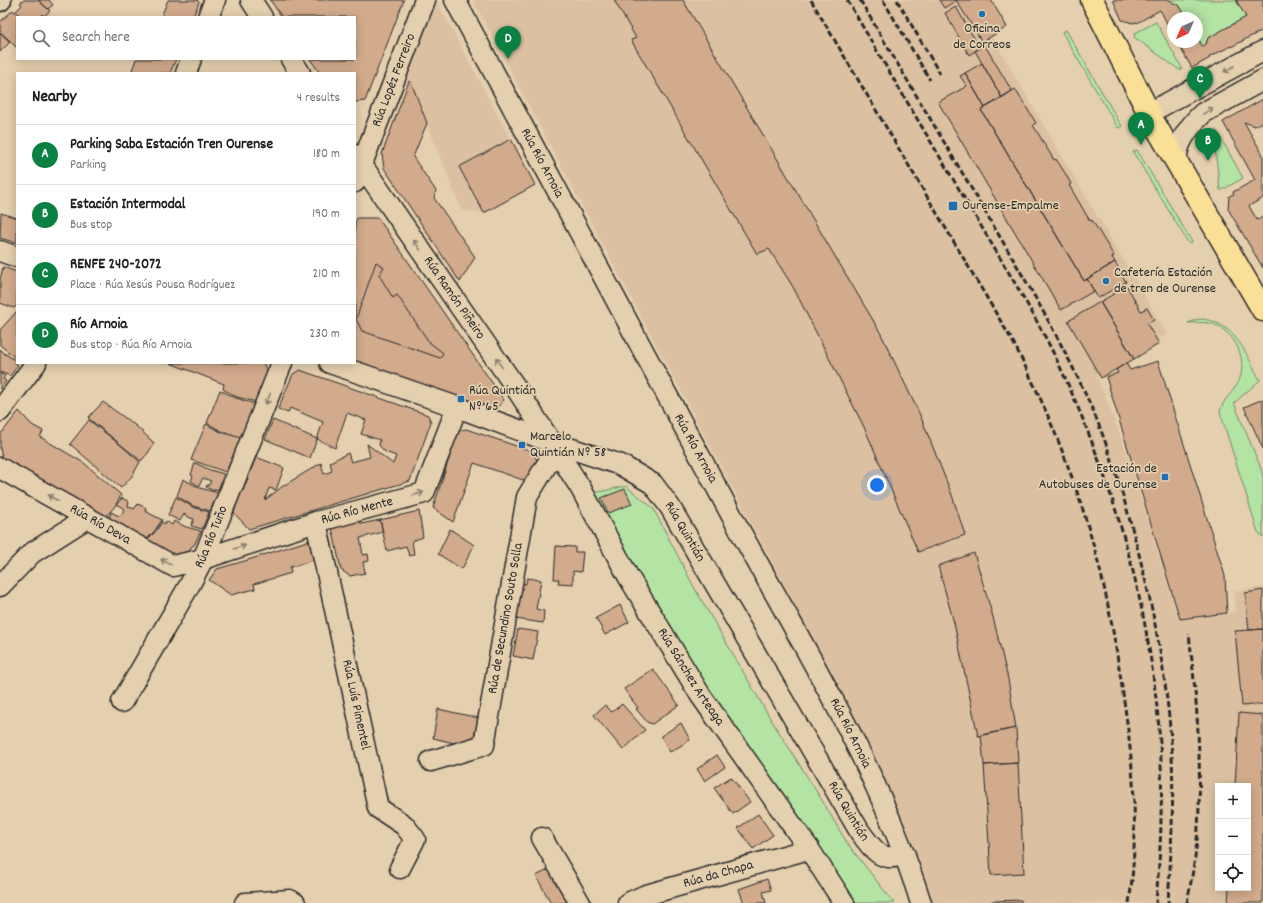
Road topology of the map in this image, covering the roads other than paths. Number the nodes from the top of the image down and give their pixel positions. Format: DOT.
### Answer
graph roads {
  1 [pos="215,0"];
  2 [pos="251,0"];
  3 [pos="425,0"];
  4 [pos="455,0"];
  5 [pos="1075,0"];
  6 [pos="1092,0"];
  7 [pos="208,16"];
  8 [pos="261,16"];
  9 [pos="1263,51"];
  10 [pos="191,60"];
  11 [pos="291,60"];
  12 [pos="186,72"];
  13 [pos="299,72"];
  14 [pos="1263,80"];
  15 [pos="1149,113"];
  16 [pos="1179,166"];
  17 [pos="357,167"];
  18 [pos="0,251"];
  19 [pos="16,256"];
  20 [pos="1263,310"];
  21 [pos="35,364"];
  22 [pos="282,364"];
  23 [pos="333,364"];
  24 [pos="457,407"];
  25 [pos="0,411"];
  26 [pos="551,442"];
  27 [pos="0,468"];
  28 [pos="87,518"];
  29 [pos="316,522"];
  30 [pos="203,559"];
  31 [pos="0,586"];
  32 [pos="122,702"];
  33 [pos="431,761"];
  34 [pos="542,838"];
  35 [pos="809,849"];
  36 [pos="905,855"];
  37 [pos="400,868"];
  38 [pos="244,903"];
  39 [pos="295,903"];
  40 [pos="580,903"];
  41 [pos="628,903"];
  42 [pos="844,903"];
  43 [pos="921,903"];
  1 -- 7 [label="street"];
  2 -- 8 [label="street"];
  3 -- 17 [label="street, Rúa Lopéz Ferreiro"];
  4 -- 36 [label="street, Rúa Río Arnoia"];
  5 -- 15 [label="main road"];
  6 -- 15 [label="main road"];
  9 -- 15 [label="street, one-way"];
  10 -- 12 [label="street"];
  11 -- 13 [label="street"];
  16 -- 14 [label="street, one-way"];
  15 -- 16 [label="main road"];
  16 -- 20 [label="main road"];
  26 -- 17 [label="street, Rúa Ramón Piñeiro, one-way"];
  18 -- 19 [label="street"];
  21 -- 25 [label="street"];
  22 -- 30 [label="street, Rúa Río Tuño, one-way"];
  23 -- 24 [label="street, Rúa Quintián"];
  24 -- 26 [label="street, Rúa Quintián"];
  29 -- 24 [label="street, Rúa Río Mente, one-way"];
  26 -- 33 [label="street, Rúa de Secundino Souto Solla"];
  26 -- 35 [label="street, Rúa Sánchez Arteaga"];
  26 -- 36 [label="street, Rúa Quintián"];
  28 -- 27 [label="street, Rúa Río Deva, one-way"];
  30 -- 28 [label="street, Rúa Río Deva, one-way"];
  28 -- 31 [label="street"];
  30 -- 29 [label="street, Rúa Río Mente, one-way"];
  29 -- 37 [label="street, Rúa Luís Pimentel"];
  30 -- 32 [label="street, Rúa Río Tuño"];
  34 -- 40 [label="street"];
  35 -- 41 [label="street, Rúa da Chapa"];
  35 -- 42 [label="street, Rúa Sánchez Arteaga"];
  36 -- 43 [label="street, Rúa Río Arnoia"];
  38 -- 39 [label="street"];
}
